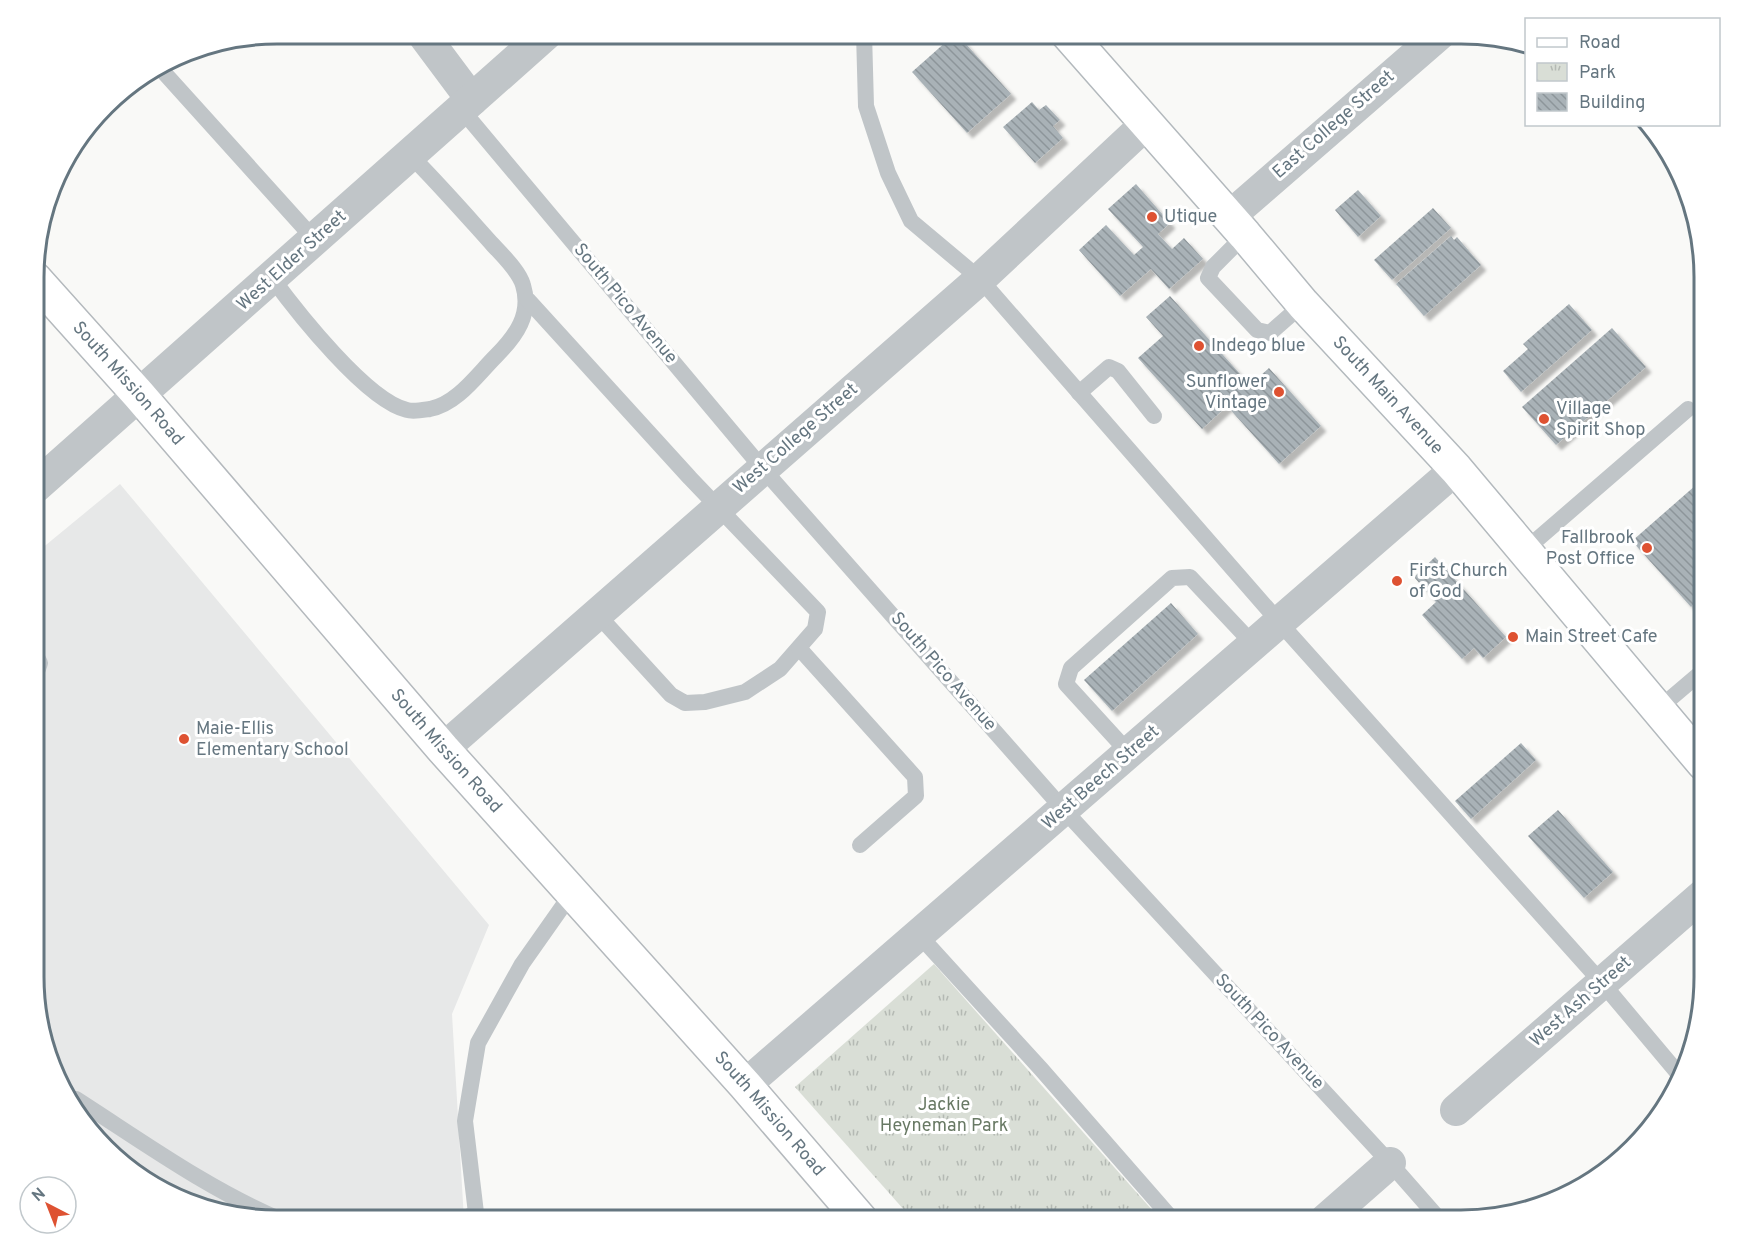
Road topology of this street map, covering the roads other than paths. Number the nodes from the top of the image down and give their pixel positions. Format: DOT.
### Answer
graph roads {
  1 [pos="429,44"];
  2 [pos="535,44"];
  3 [pos="864,44"];
  4 [pos="1076,44"];
  5 [pos="1429,44"];
  6 [pos="164,73"];
  7 [pos="467,105"];
  8 [pos="1146,124"];
  9 [pos="410,155"];
  10 [pos="1237,226"];
  11 [pos="315,240"];
  12 [pos="272,278"];
  13 [pos="980,279"];
  14 [pos="44,289"];
  15 [pos="528,300"];
  16 [pos="1303,304"];
  17 [pos="1079,393"];
  18 [pos="139,394"];
  19 [pos="1688,409"];
  20 [pos="1154,416"];
  21 [pos="764,469"];
  22 [pos="1456,469"];
  23 [pos="44,479"];
  24 [pos="719,507"];
  25 [pos="1525,550"];
  26 [pos="597,614"];
  27 [pos="1280,623"];
  28 [pos="1254,645"];
  29 [pos="799,648"];
  30 [pos="1694,678"];
  31 [pos="1657,710"];
  32 [pos="443,749"];
  33 [pos="1129,753"];
  34 [pos="1694,753"];
  35 [pos="1064,810"];
  36 [pos="860,845"];
  37 [pos="572,893"];
  38 [pos="1694,903"];
  39 [pos="919,935"];
  40 [pos="1603,984"];
  41 [pos="1675,1070"];
  42 [pos="745,1085"];
  43 [pos="81,1102"];
  44 [pos="1456,1110"];
  45 [pos="1390,1163"];
  46 [pos="256,1209"];
  47 [pos="478,1210"];
  48 [pos="852,1210"];
  49 [pos="1164,1210"];
  50 [pos="1336,1210"];
  51 [pos="1431,1210"];
  1 -- 7 [label="street, South Pico Avenue"];
  2 -- 7 [label="street, West Elder Street"];
  3 -- 13 [label="lane"];
  4 -- 8 [label="main road, South Main Avenue"];
  5 -- 10 [label="street, East College Street"];
  6 -- 11 [label="lane"];
  7 -- 9 [label="street, West Elder Street"];
  7 -- 21 [label="lane, South Pico Avenue"];
  8 -- 10 [label="main road, South Main Avenue"];
  8 -- 13 [label="street, West College Street"];
  9 -- 11 [label="street, West Elder Street"];
  9 -- 15 [label="lane"];
  10 -- 16 [label="main road, South Main Avenue"];
  10 -- 16 [label="lane"];
  11 -- 12 [label="street, West Elder Street"];
  12 -- 15 [label="lane"];
  12 -- 18 [label="street, West Elder Street"];
  13 -- 17 [label="lane"];
  13 -- 21 [label="street, West College Street"];
  14 -- 18 [label="main road, South Mission Road"];
  15 -- 24 [label="lane"];
  16 -- 22 [label="main road, South Main Avenue"];
  17 -- 20 [label="lane"];
  17 -- 27 [label="lane"];
  18 -- 23 [label="street, West Elder Street"];
  18 -- 32 [label="main road, South Mission Road"];
  19 -- 25 [label="lane"];
  21 -- 24 [label="street, West College Street"];
  21 -- 35 [label="lane, South Pico Avenue"];
  22 -- 25 [label="main road, South Main Avenue"];
  22 -- 27 [label="street, West Beech Street"];
  24 -- 26 [label="street, West College Street"];
  24 -- 29 [label="lane"];
  25 -- 31 [label="main road, South Main Avenue"];
  26 -- 29 [label="lane"];
  26 -- 32 [label="street, West College Street"];
  27 -- 28 [label="street, West Beech Street"];
  27 -- 40 [label="lane"];
  28 -- 33 [label="street, West Beech Street"];
  28 -- 33 [label="lane"];
  29 -- 36 [label="lane"];
  30 -- 31 [label="lane"];
  31 -- 34 [label="main road, South Main Avenue"];
  32 -- 37 [label="main road, South Mission Road"];
  33 -- 35 [label="street, West Beech Street"];
  35 -- 39 [label="street, West Beech Street"];
  35 -- 45 [label="lane, South Pico Avenue"];
  37 -- 42 [label="main road, South Mission Road"];
  37 -- 47 [label="lane"];
  38 -- 40 [label="street, West Ash Street"];
  39 -- 42 [label="street, West Beech Street"];
  39 -- 49 [label="lane"];
  40 -- 41 [label="lane"];
  40 -- 44 [label="street, West Ash Street"];
  42 -- 48 [label="main road, South Mission Road"];
  43 -- 46 [label="lane"];
  45 -- 50 [label="street"];
  45 -- 51 [label="lane, South Pico Avenue"];
}
